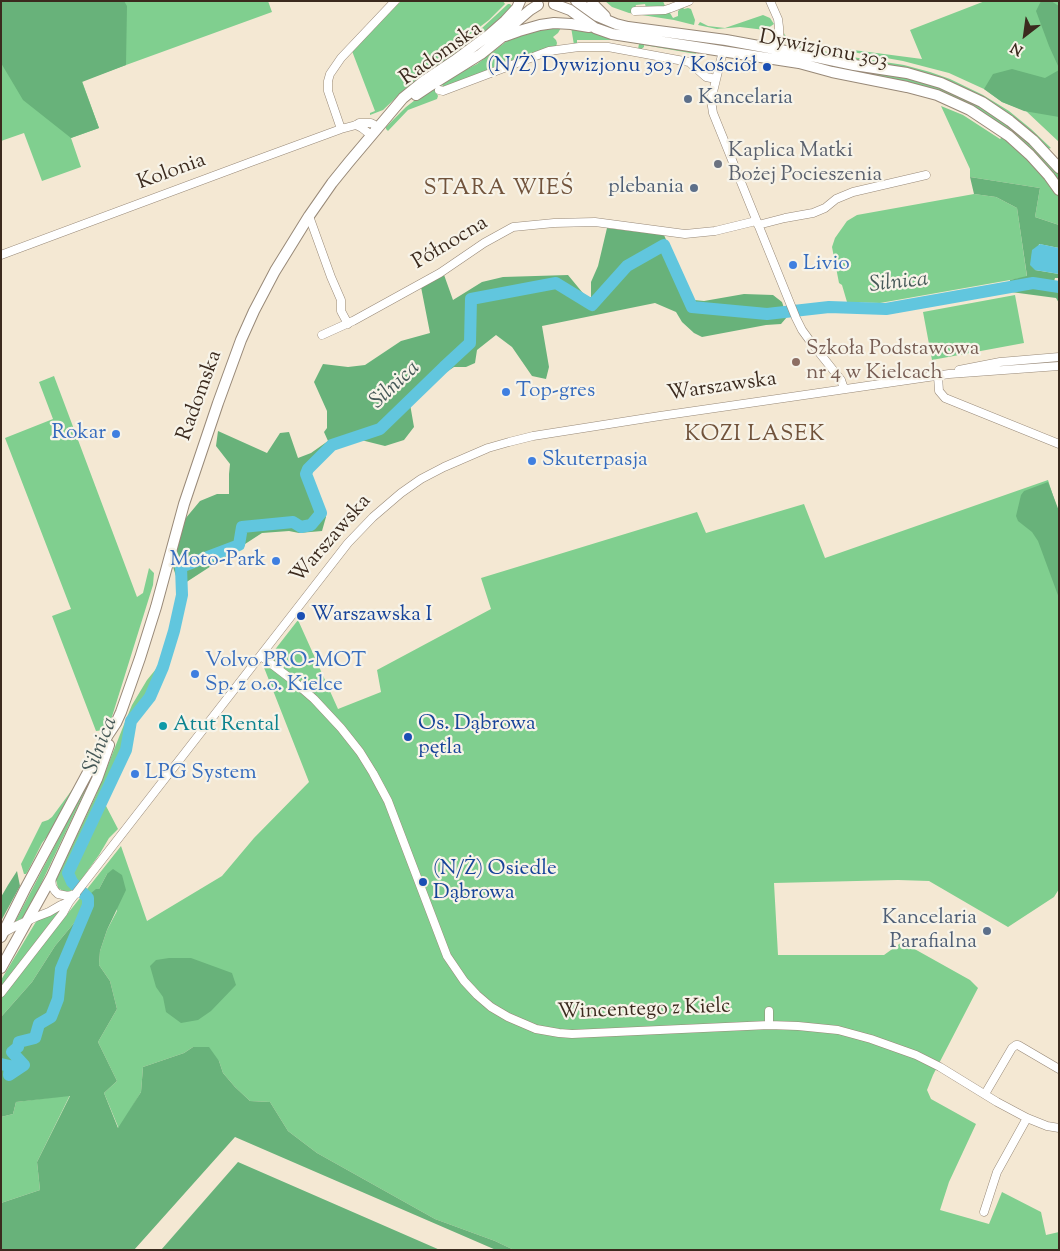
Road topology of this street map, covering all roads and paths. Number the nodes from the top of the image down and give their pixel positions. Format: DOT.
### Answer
graph roads {
  1 [pos="395,1"];
  2 [pos="520,1"];
  3 [pos="576,1"];
  4 [pos="592,1"];
  5 [pos="689,1"];
  6 [pos="770,1"];
  7 [pos="535,3"];
  8 [pos="556,3"];
  9 [pos="635,11"];
  10 [pos="616,24"];
  11 [pos="594,28"];
  12 [pos="502,37"];
  13 [pos="777,50"];
  14 [pos="724,51"];
  15 [pos="716,80"];
  16 [pos="439,90"];
  17 [pos="389,115"];
  18 [pos="356,125"];
  19 [pos="378,127"];
  20 [pos="341,129"];
  21 [pos="371,135"];
  22 [pos="1059,168"];
  23 [pos="926,175"];
  24 [pos="1059,190"];
  25 [pos="309,216"];
  26 [pos="757,223"];
  27 [pos="1,255"];
  28 [pos="348,324"];
  29 [pos="322,335"];
  30 [pos="1059,357"];
  31 [pos="1059,366"];
  32 [pos="949,374"];
  33 [pos="938,376"];
  34 [pos="844,389"];
  35 [pos="1059,444"];
  36 [pos="261,656"];
  37 [pos="116,723"];
  38 [pos="51,878"];
  39 [pos="76,894"];
  40 [pos="69,902"];
  41 [pos="28,920"];
  42 [pos="2,935"];
  43 [pos="1,968"];
  44 [pos="1,993"];
  45 [pos="768,1011"];
  46 [pos="769,1025"];
  47 [pos="1059,1069"];
  48 [pos="985,1094"];
  49 [pos="1027,1118"];
  50 [pos="1059,1128"];
  51 [pos="984,1212"];
  1 -- 20 [label="street"];
  2 -- 17 [label="main road, Radomska"];
  3 -- 10 [label="main road, Dywizjonu 303"];
  4 -- 10 [label="main road"];
  5 -- 9 [label="street"];
  6 -- 13 [label="street"];
  7 -- 8 [label="main road"];
  7 -- 12 [label="main road, Radomska"];
  8 -- 11 [label="main road, Dywizjonu 303"];
  10 -- 13 [label="main road, Dywizjonu 303"];
  11 -- 12 [label="main road"];
  11 -- 14 [label="main road, Dywizjonu 303"];
  12 -- 17 [label="main road, Radomska"];
  13 -- 22 [label="main road, Dywizjonu 303"];
  14 -- 15 [label="street"];
  14 -- 24 [label="main road, Dywizjonu 303"];
  15 -- 16 [label="street"];
  15 -- 26 [label="street"];
  17 -- 19 [label="main road, Radomska"];
  18 -- 19 [label="street"];
  18 -- 20 [label="street, Kolonia"];
  18 -- 21 [label="street"];
  19 -- 21 [label="main road, Radomska"];
  20 -- 27 [label="street, Kolonia"];
  21 -- 25 [label="main road, Radomska"];
  23 -- 26 [label="street, Północna"];
  25 -- 28 [label="street"];
  25 -- 37 [label="main road, Radomska"];
  26 -- 28 [label="street, Północna"];
  26 -- 34 [label="street"];
  28 -- 29 [label="street, Północna"];
  30 -- 32 [label="street, Warszawska"];
  31 -- 32 [label="street, Warszawska"];
  32 -- 33 [label="street, Warszawska"];
  33 -- 34 [label="street, Warszawska"];
  33 -- 35 [label="street"];
  34 -- 36 [label="street, Warszawska"];
  36 -- 39 [label="street, Warszawska"];
  36 -- 46 [label="street, Wincentego z Kielc"];
  37 -- 38 [label="main road, Radomska"];
  37 -- 42 [label="main road, Radomska"];
  38 -- 39 [label="street"];
  38 -- 41 [label="main road"];
  39 -- 40 [label="street, Warszawska"];
  40 -- 41 [label="street, Warszawska"];
  40 -- 44 [label="street, Warszawska"];
  41 -- 42 [label="street, Warszawska"];
  41 -- 43 [label="main road"];
  45 -- 46 [label="street"];
  46 -- 48 [label="street, Wincentego z Kielc"];
  47 -- 48 [label="street"];
  48 -- 49 [label="street, Wincentego z Kielc"];
  49 -- 50 [label="street, Wincentego z Kielc"];
  49 -- 51 [label="street"];
}
